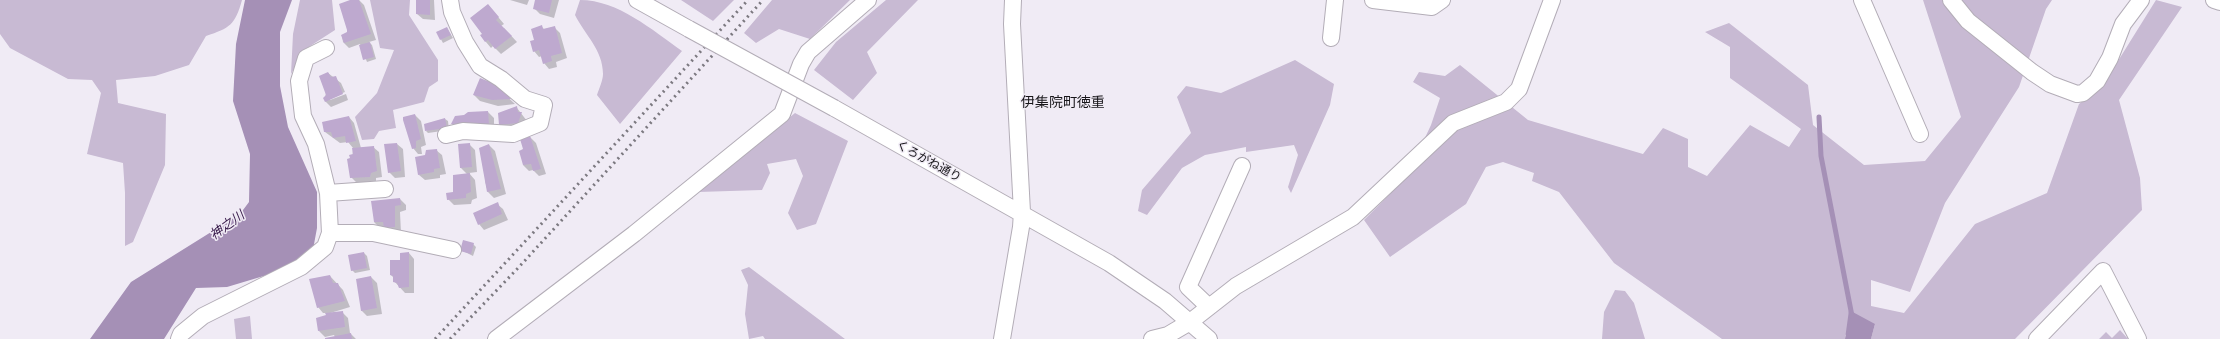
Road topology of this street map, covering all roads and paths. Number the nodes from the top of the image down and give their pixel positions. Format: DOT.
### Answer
graph roads {
  1 [pos="450,0"];
  2 [pos="637,0"];
  3 [pos="868,0"];
  4 [pos="1013,0"];
  5 [pos="1335,0"];
  6 [pos="1373,0"];
  7 [pos="1442,0"];
  8 [pos="1552,0"];
  9 [pos="1862,0"];
  10 [pos="1951,0"];
  11 [pos="2141,0"];
  12 [pos="2214,0"];
  13 [pos="2220,2"];
  14 [pos="1331,38"];
  15 [pos="326,48"];
  16 [pos="1920,134"];
  17 [pos="446,135"];
  18 [pos="1242,166"];
  19 [pos="385,189"];
  20 [pos="328,193"];
  21 [pos="1022,212"];
  22 [pos="330,233"];
  23 [pos="454,250"];
  24 [pos="1209,307"];
  25 [pos="1190,322"];
  26 [pos="500,336"];
  27 [pos="179,339"];
  28 [pos="1002,339"];
  29 [pos="1152,339"];
  30 [pos="1209,339"];
  31 [pos="2037,339"];
  32 [pos="2138,339"];
  1 -- 17 [label="street"];
  2 -- 21 [label="street, くろがね通り, bridge"];
  3 -- 26 [label="street"];
  4 -- 21 [label="street"];
  5 -- 14 [label="street"];
  6 -- 7 [label="street"];
  8 -- 24 [label="street"];
  9 -- 16 [label="street"];
  10 -- 11 [label="street"];
  12 -- 13 [label="street"];
  15 -- 20 [label="street"];
  18 -- 24 [label="street"];
  19 -- 20 [label="street"];
  20 -- 22 [label="street"];
  21 -- 25 [label="street, くろがね通り"];
  21 -- 28 [label="street"];
  22 -- 23 [label="street"];
  22 -- 27 [label="street"];
  24 -- 25 [label="street"];
  25 -- 29 [label="street"];
  25 -- 30 [label="street, くろがね通り"];
  31 -- 32 [label="street"];
}
